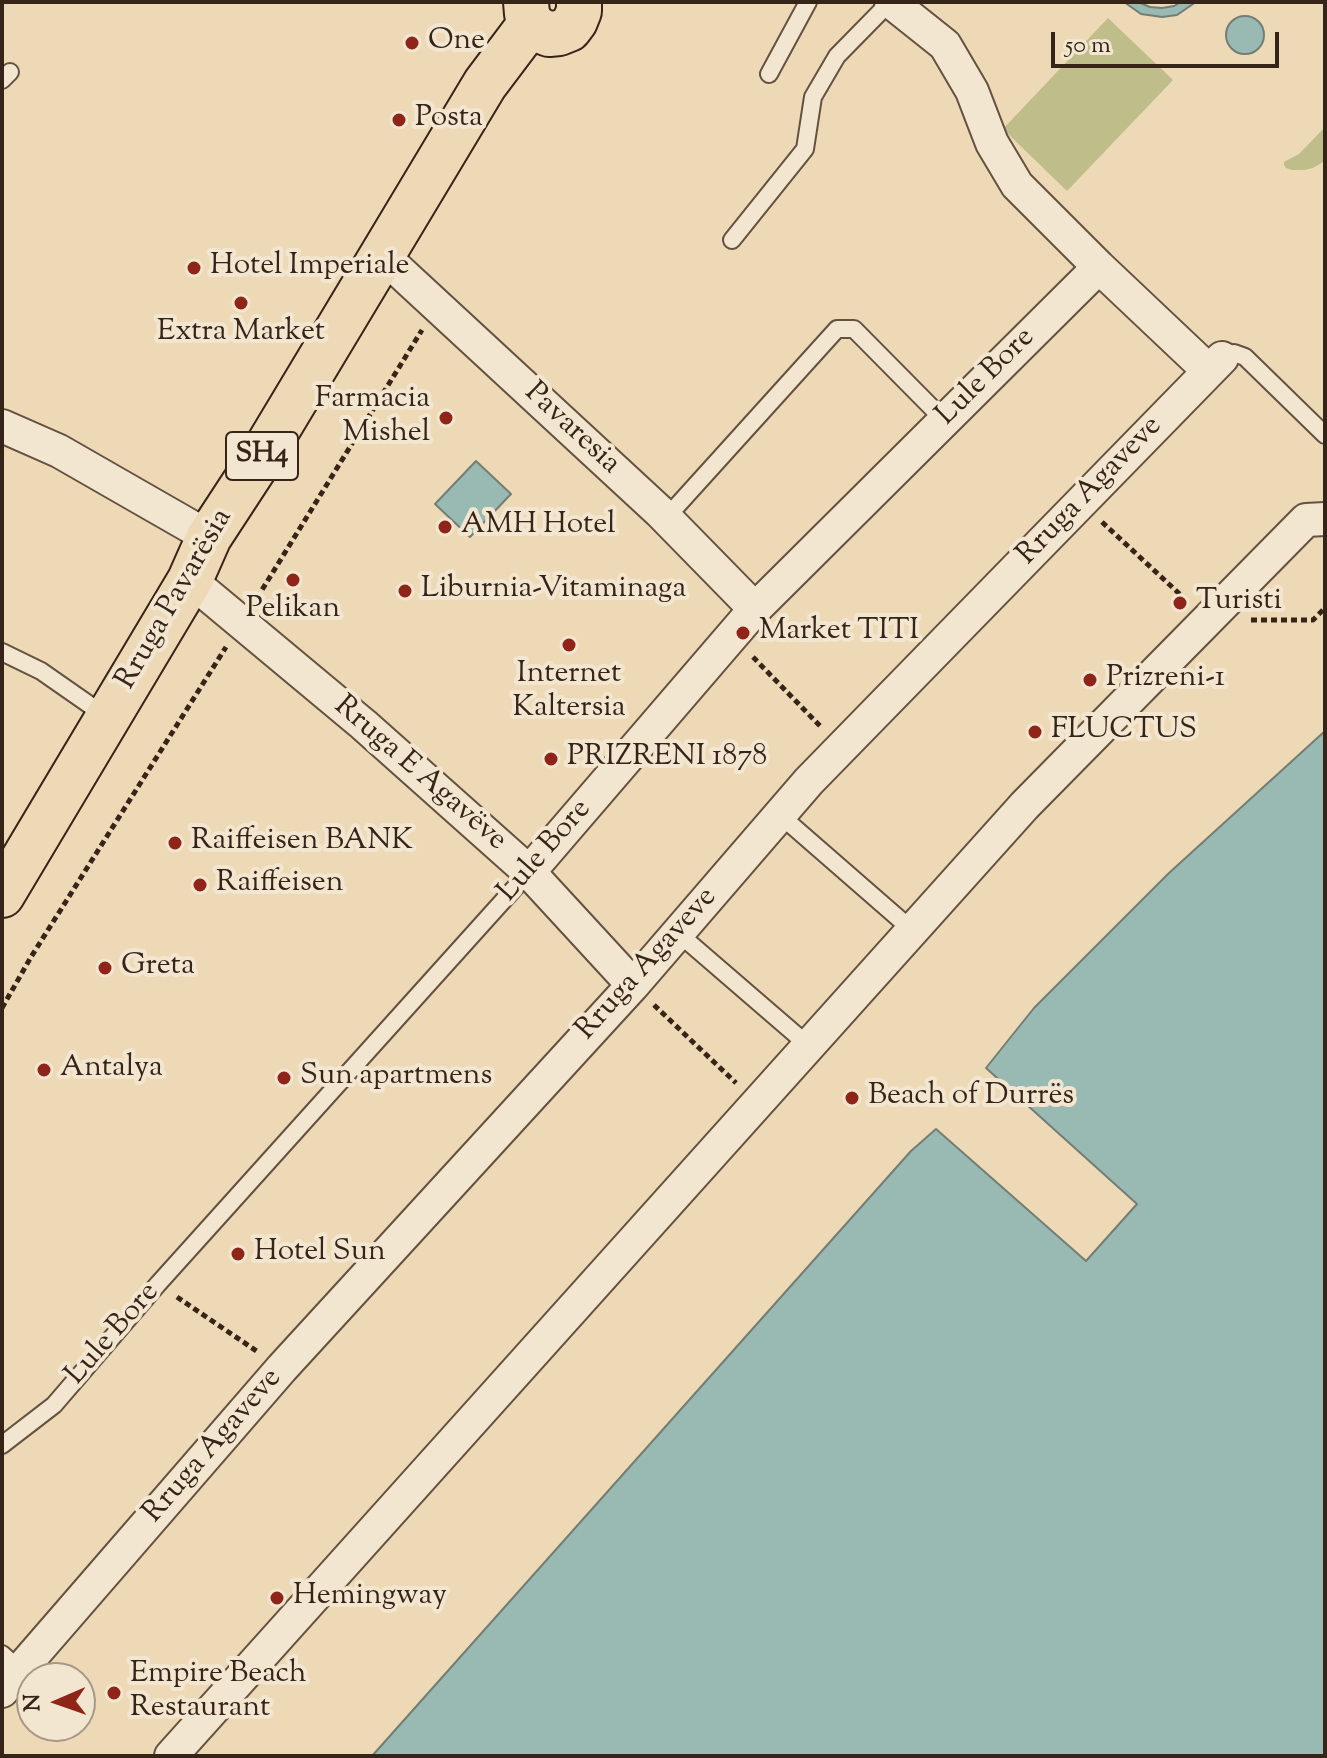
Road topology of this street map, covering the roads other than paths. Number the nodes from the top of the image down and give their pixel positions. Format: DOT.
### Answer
graph roads {
  1 [pos="808,2"];
  2 [pos="890,2"];
  3 [pos="581,5"];
  4 [pos="529,13"];
  5 [pos="769,74"];
  6 [pos="732,240"];
  7 [pos="382,255"];
  8 [pos="1099,267"];
  9 [pos="1216,365"];
  10 [pos="944,420"];
  11 [pos="2,426"];
  12 [pos="1325,435"];
  13 [pos="666,518"];
  14 [pos="1325,519"];
  15 [pos="209,537"];
  16 [pos="190,580"];
  17 [pos="755,609"];
  18 [pos="2,652"];
  19 [pos="108,718"];
  20 [pos="780,815"];
  21 [pos="529,872"];
  22 [pos="2,895"];
  23 [pos="912,930"];
  24 [pos="678,933"];
  25 [pos="633,985"];
  26 [pos="809,1046"];
  27 [pos="2,1445"];
  28 [pos="8,1672"];
  29 [pos="171,1756"];
  1 -- 5 [label="lane"];
  2 -- 6 [label="lane"];
  2 -- 8 [label="street"];
  3 -- 4 [label="main road, SH4"];
  4 -- 7 [label="main road, Rruga Pavarësia / SH4"];
  7 -- 13 [label="street, Pavaresia"];
  7 -- 15 [label="main road, Rruga Pavarësia / SH4"];
  8 -- 9 [label="street"];
  8 -- 10 [label="street, Lule Bore"];
  9 -- 12 [label="lane"];
  9 -- 20 [label="street, Rruga Agaveve"];
  10 -- 13 [label="lane"];
  10 -- 17 [label="street, Lule Bore"];
  11 -- 15 [label="street"];
  13 -- 17 [label="street, Pavaresia"];
  14 -- 23 [label="street"];
  15 -- 16 [label="main road, Rruga Pavarësia / SH4"];
  16 -- 19 [label="main road, Rruga Pavarësia / SH4"];
  16 -- 21 [label="street, Rruga E Agavëve"];
  17 -- 21 [label="street, Lule Bore"];
  18 -- 19 [label="lane"];
  19 -- 22 [label="main road, Rruga Pavarësia / SH4"];
  20 -- 23 [label="lane"];
  20 -- 24 [label="street, Rruga Agaveve"];
  21 -- 25 [label="street, Rruga E Agavëve"];
  21 -- 27 [label="lane, Lule Bore"];
  23 -- 26 [label="street"];
  24 -- 25 [label="street, Rruga Agaveve"];
  24 -- 26 [label="lane"];
  25 -- 28 [label="street, Rruga Agaveve"];
  26 -- 29 [label="street"];
}
